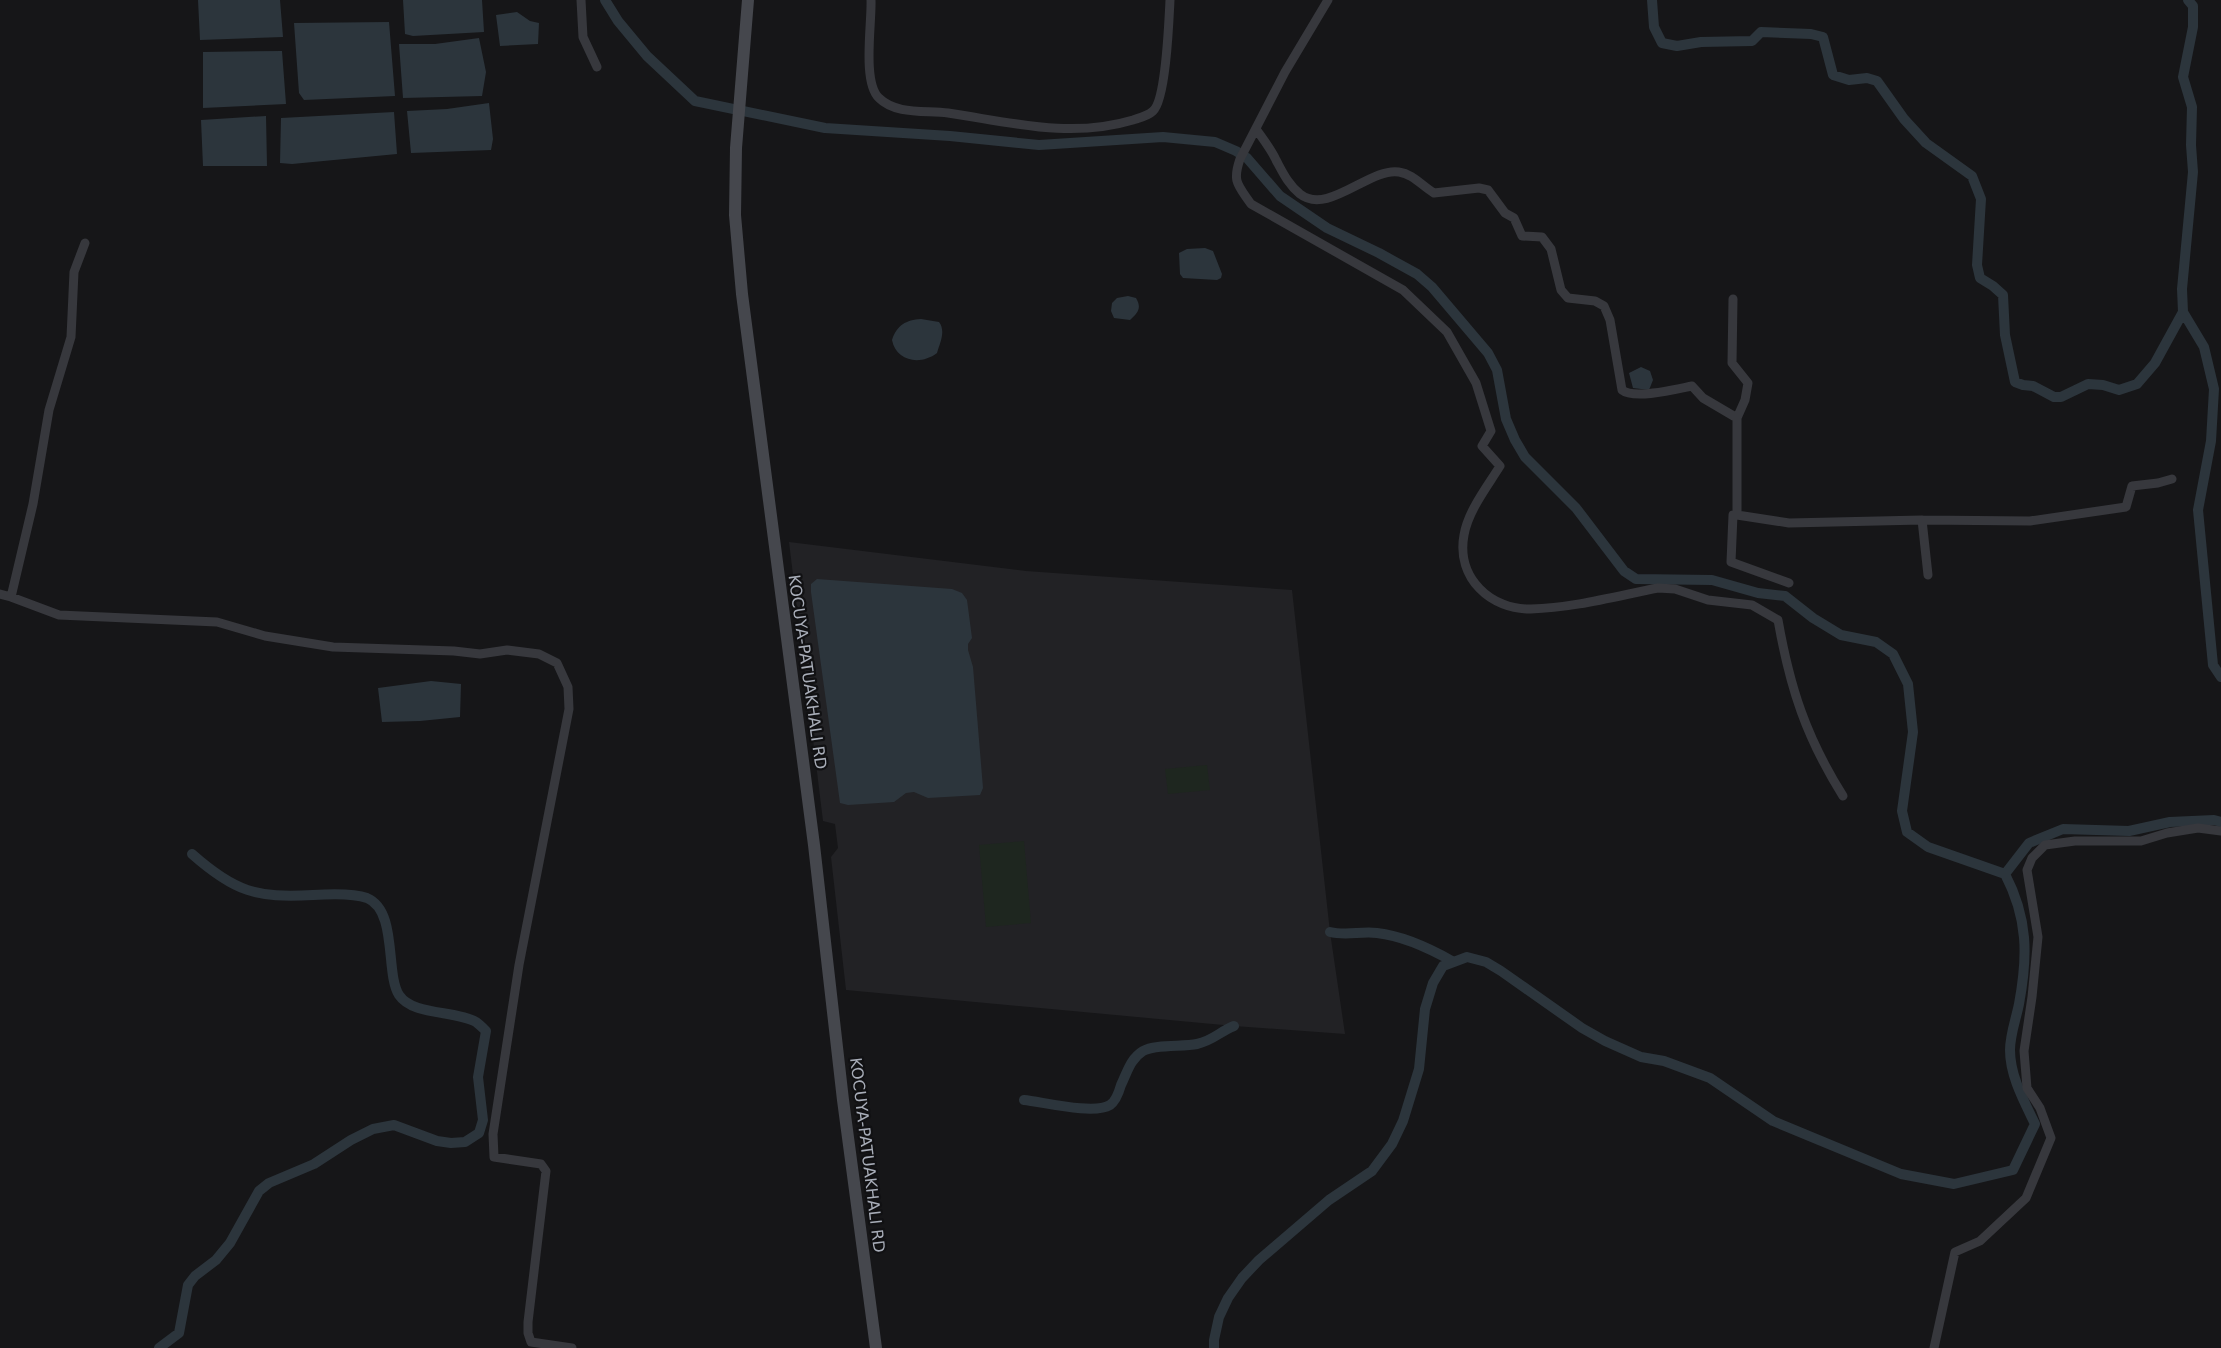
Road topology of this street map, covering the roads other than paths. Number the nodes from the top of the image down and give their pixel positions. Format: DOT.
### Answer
graph roads {
  1 [pos="581,0"];
  2 [pos="748,0"];
  3 [pos="871,0"];
  4 [pos="1170,0"];
  5 [pos="1328,0"];
  6 [pos="597,67"];
  7 [pos="1256,129"];
  8 [pos="85,243"];
  9 [pos="1733,299"];
  10 [pos="1737,418"];
  11 [pos="2172,479"];
  12 [pos="1737,515"];
  13 [pos="1922,520"];
  14 [pos="1928,575"];
  15 [pos="1789,583"];
  16 [pos="0,594"];
  17 [pos="12,597"];
  18 [pos="1843,796"];
  19 [pos="2221,831"];
  20 [pos="572,1348"];
  21 [pos="876,1348"];
  22 [pos="1934,1348"];
  1 -- 6 [label="street"];
  2 -- 21 [label="main road, KOCUYA-PATUAKHALI RD"];
  3 -- 4 [label="street"];
  5 -- 7 [label="street"];
  7 -- 10 [label="street"];
  7 -- 18 [label="street"];
  8 -- 17 [label="street"];
  9 -- 10 [label="street"];
  10 -- 12 [label="street"];
  11 -- 13 [label="street"];
  12 -- 13 [label="street"];
  12 -- 15 [label="street"];
  13 -- 14 [label="street"];
  16 -- 17 [label="street"];
  17 -- 20 [label="street"];
  19 -- 22 [label="street"];
}
